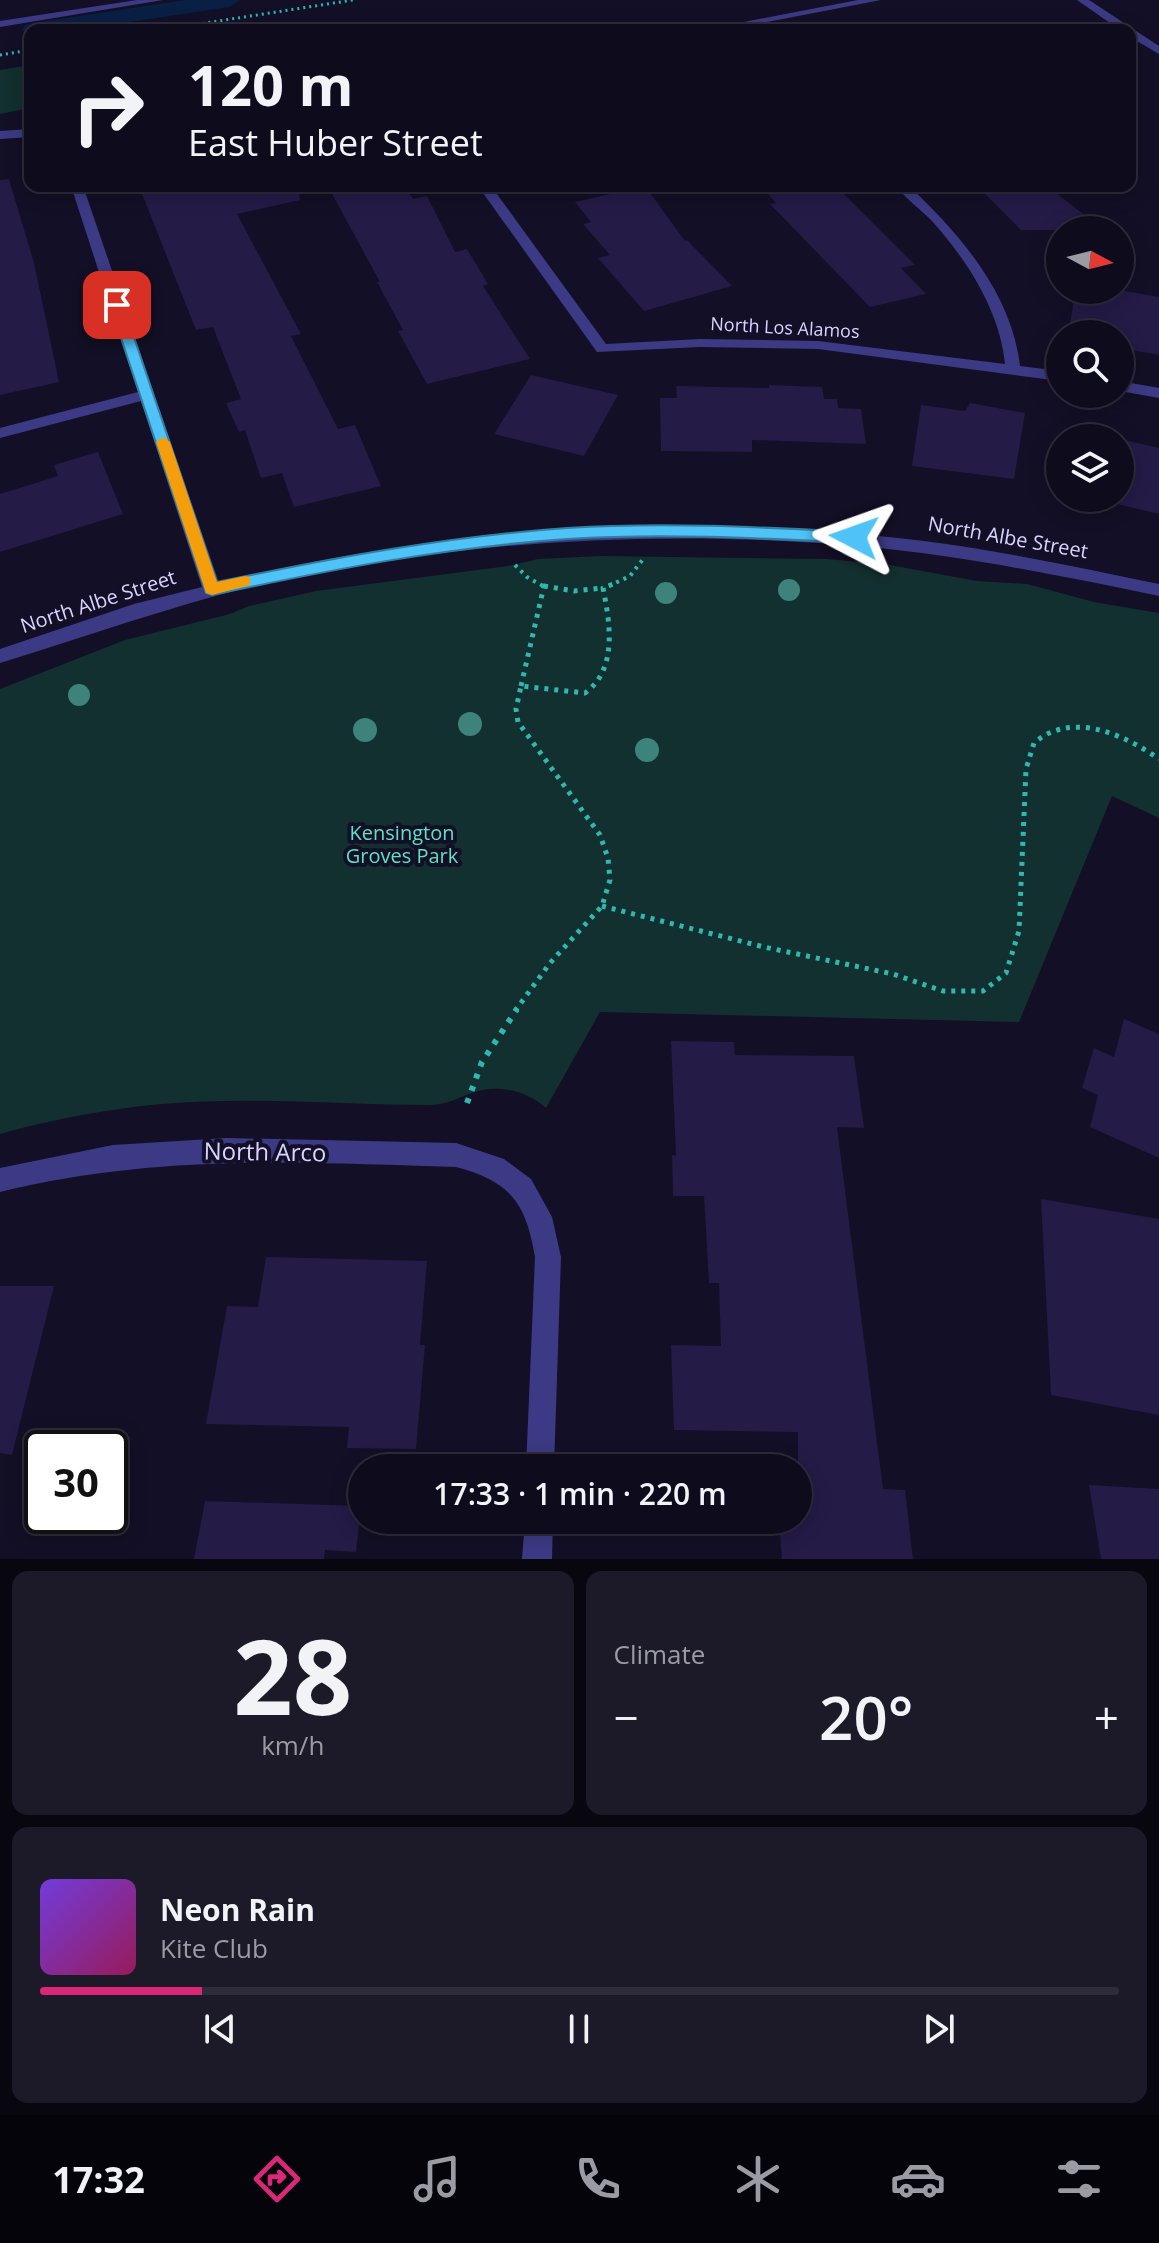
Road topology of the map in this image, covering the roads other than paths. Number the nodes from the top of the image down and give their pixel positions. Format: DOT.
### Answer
graph roads {
  1 [pos="158,0"];
  2 [pos="876,0"];
  3 [pos="1082,0"];
  4 [pos="0,24"];
  5 [pos="753,24"];
  6 [pos="1118,24"];
  7 [pos="1136,36"];
  8 [pos="1159,51"];
  9 [pos="24,133"];
  10 [pos="0,135"];
  11 [pos="79,192"];
  12 [pos="488,192"];
  13 [pos="908,192"];
  14 [pos="1013,368"];
  15 [pos="1046,374"];
  16 [pos="1134,389"];
  17 [pos="1159,393"];
  18 [pos="147,395"];
  19 [pos="0,433"];
  20 [pos="212,589"];
  21 [pos="1159,590"];
  22 [pos="0,656"];
  23 [pos="0,1180"];
  24 [pos="541,1454"];
  25 [pos="538,1534"];
  26 [pos="537,1559"];
  1 -- 4 [label="street"];
  2 -- 5 [label="street"];
  3 -- 6 [label="street"];
  7 -- 8 [label="street"];
  9 -- 10 [label="street"];
  11 -- 18 [label="street"];
  12 -- 14 [label="street, North Los Alamos"];
  13 -- 14 [label="street"];
  14 -- 15 [label="street, North Los Alamos"];
  16 -- 17 [label="street"];
  18 -- 19 [label="street"];
  18 -- 20 [label="street"];
  20 -- 21 [label="street, North Albe Street"];
  20 -- 22 [label="street, North Albe Street"];
  23 -- 24 [label="street, North Arco"];
  25 -- 26 [label="street"];
}
